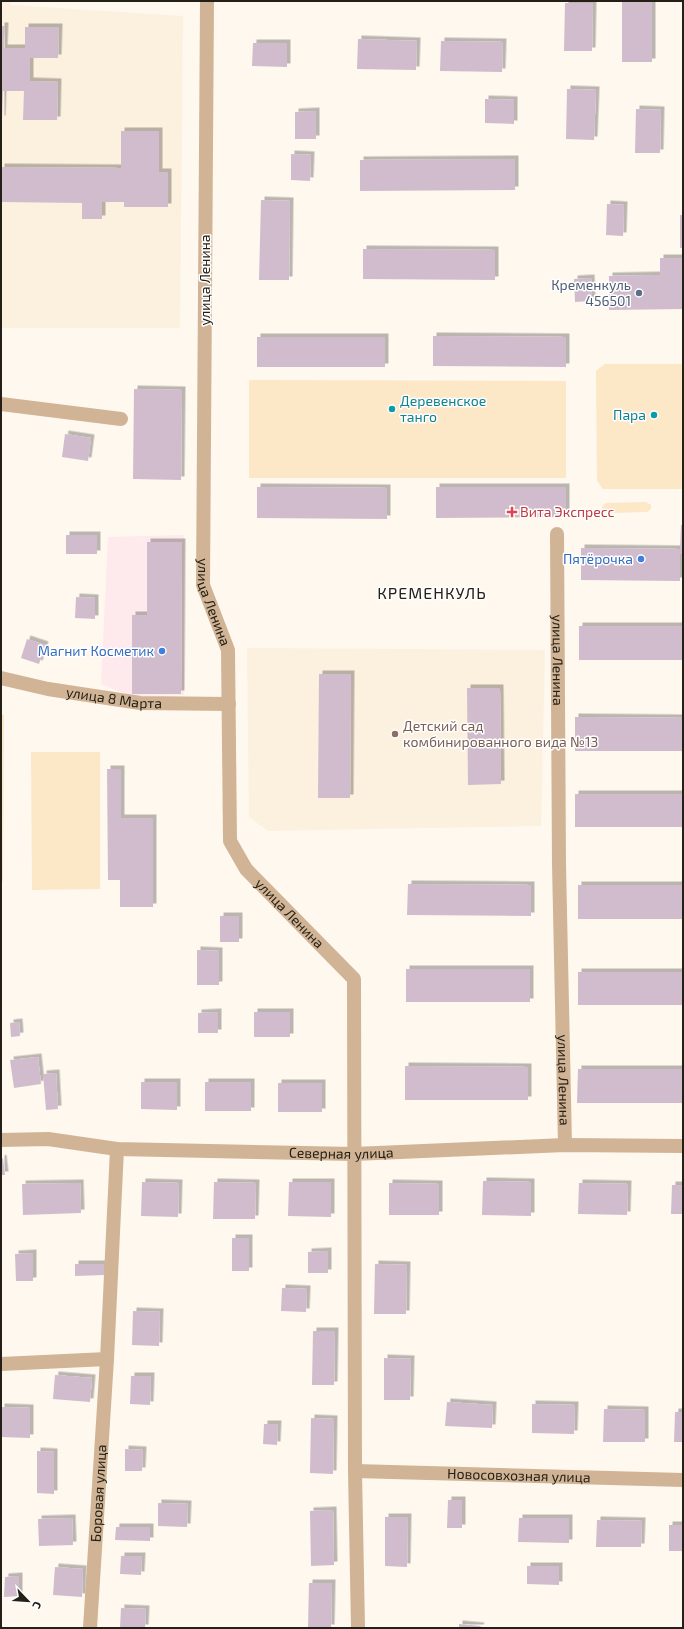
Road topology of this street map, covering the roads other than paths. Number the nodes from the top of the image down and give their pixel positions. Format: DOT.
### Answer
graph roads {
  1 [pos="207,1"];
  2 [pos="1,404"];
  3 [pos="121,419"];
  4 [pos="557,534"];
  5 [pos="1,678"];
  6 [pos="229,704"];
  7 [pos="1,1140"];
  8 [pos="565,1145"];
  9 [pos="683,1146"];
  10 [pos="117,1149"];
  11 [pos="354,1154"];
  12 [pos="106,1359"];
  13 [pos="1,1364"];
  14 [pos="355,1471"];
  15 [pos="683,1480"];
  16 [pos="90,1628"];
  17 [pos="358,1628"];
  1 -- 6 [label="street, улица Ленина"];
  2 -- 3 [label="street"];
  4 -- 8 [label="street, улица Ленина"];
  5 -- 6 [label="street, улица 8 Марта"];
  6 -- 11 [label="street, улица Ленина"];
  7 -- 10 [label="street, Северная улица"];
  8 -- 9 [label="street, Северная улица"];
  8 -- 11 [label="street, Северная улица"];
  10 -- 11 [label="street, Северная улица"];
  10 -- 12 [label="street, Боровая улица"];
  11 -- 14 [label="street"];
  12 -- 13 [label="street"];
  12 -- 16 [label="street, Боровая улица"];
  14 -- 15 [label="street, Новосовхозная улица"];
  14 -- 17 [label="street"];
}
